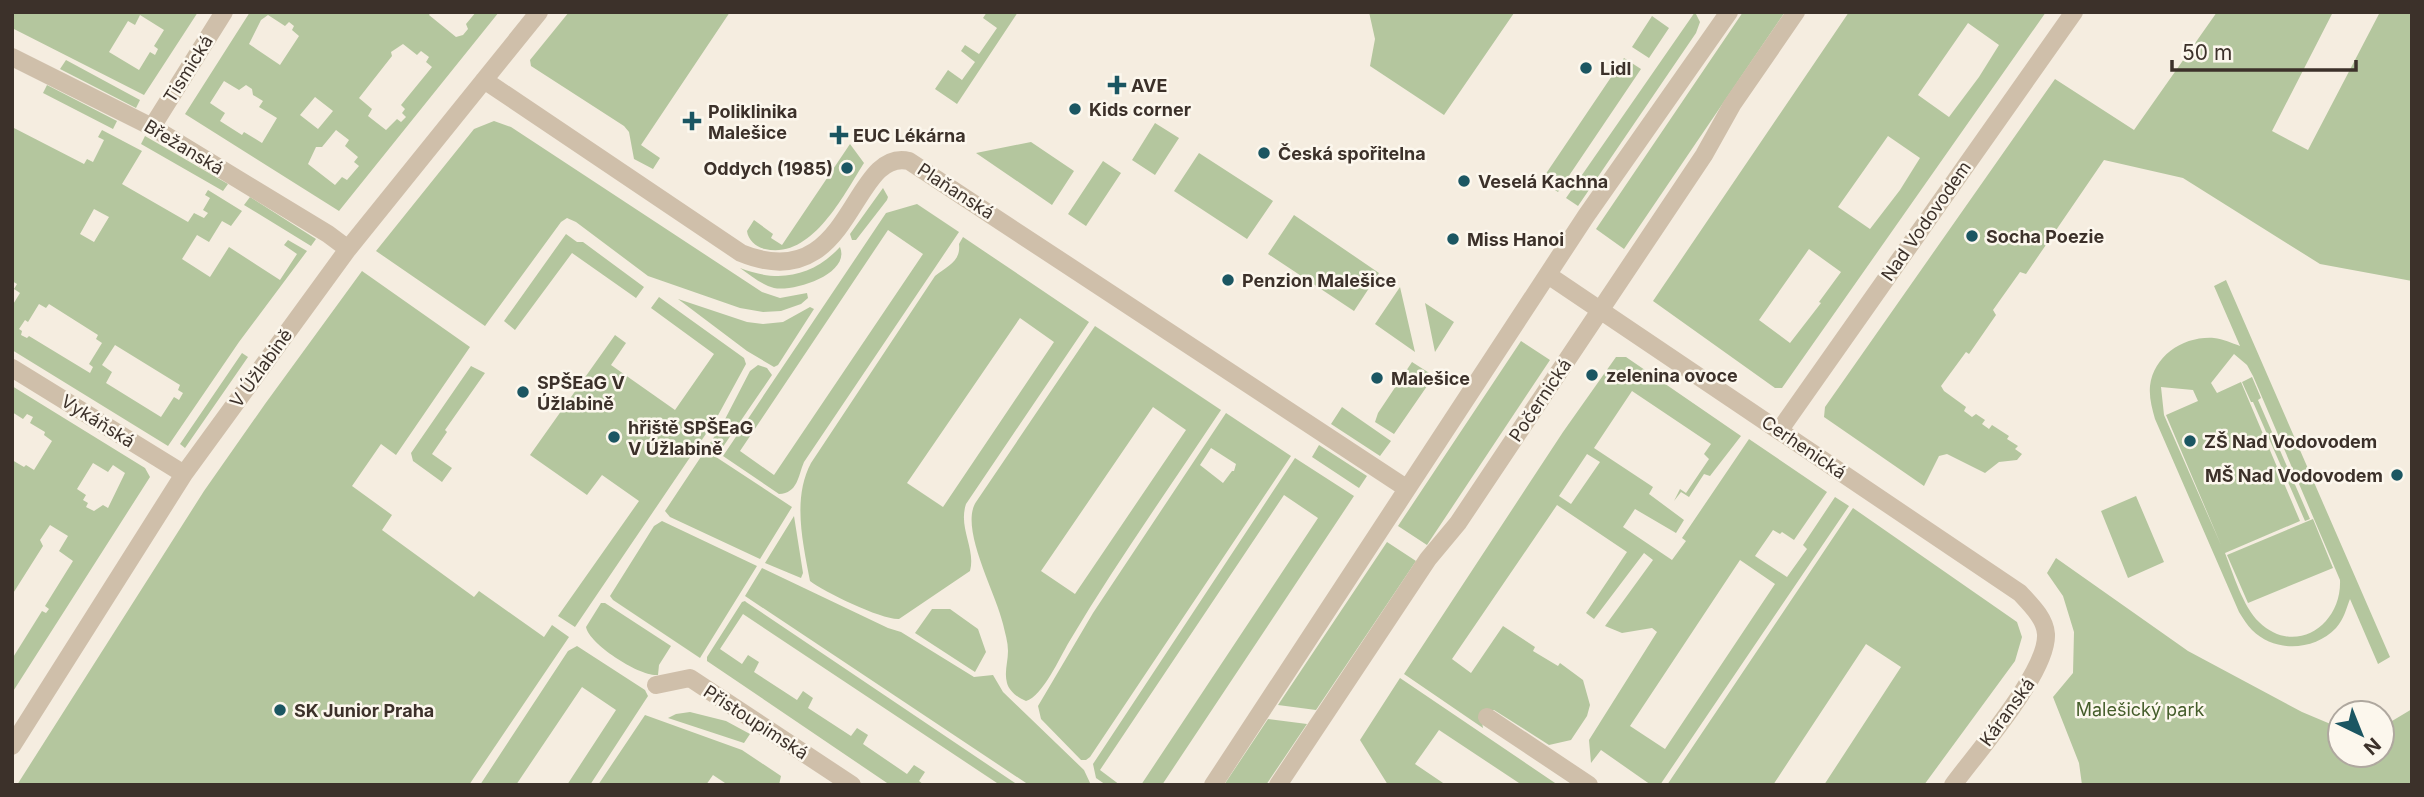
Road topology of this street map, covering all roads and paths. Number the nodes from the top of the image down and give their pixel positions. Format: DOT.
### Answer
graph roads {
  1 [pos="224,12"];
  2 [pos="539,12"];
  3 [pos="1797,12"];
  4 [pos="2074,12"];
  5 [pos="1726,13"];
  6 [pos="12,57"];
  7 [pos="484,80"];
  8 [pos="152,127"];
  9 [pos="348,249"];
  10 [pos="1548,275"];
  11 [pos="1600,310"];
  12 [pos="12,368"];
  13 [pos="1779,430"];
  14 [pos="184,474"];
  15 [pos="1406,488"];
  16 [pos="2046,633"];
  17 [pos="656,685"];
  18 [pos="1487,717"];
  19 [pos="12,746"];
  20 [pos="852,785"];
  21 [pos="1213,785"];
  22 [pos="1278,785"];
  23 [pos="1589,785"];
  24 [pos="1953,785"];
  1 -- 8 [label="street, Tismická"];
  2 -- 7 [label="street, V Úžlabině"];
  3 -- 11 [label="street, Počernická"];
  4 -- 13 [label="street, Nad Vodovodem"];
  5 -- 10 [label="street"];
  6 -- 8 [label="street, Břežanská"];
  7 -- 9 [label="street, V Úžlabině"];
  7 -- 15 [label="street, Plaňanská"];
  8 -- 9 [label="street, Břežanská"];
  9 -- 14 [label="street, V Úžlabině"];
  10 -- 11 [label="street, Cerhenická"];
  10 -- 15 [label="street"];
  11 -- 13 [label="street, Cerhenická"];
  11 -- 22 [label="street, Počernická"];
  12 -- 14 [label="street, Vykáňská"];
  13 -- 16 [label="street, Cerhenická"];
  14 -- 19 [label="street, V Úžlabině"];
  15 -- 21 [label="street"];
  16 -- 24 [label="street, Káranská"];
  17 -- 20 [label="street, Přistoupimská"];
  18 -- 23 [label="street"];
}
